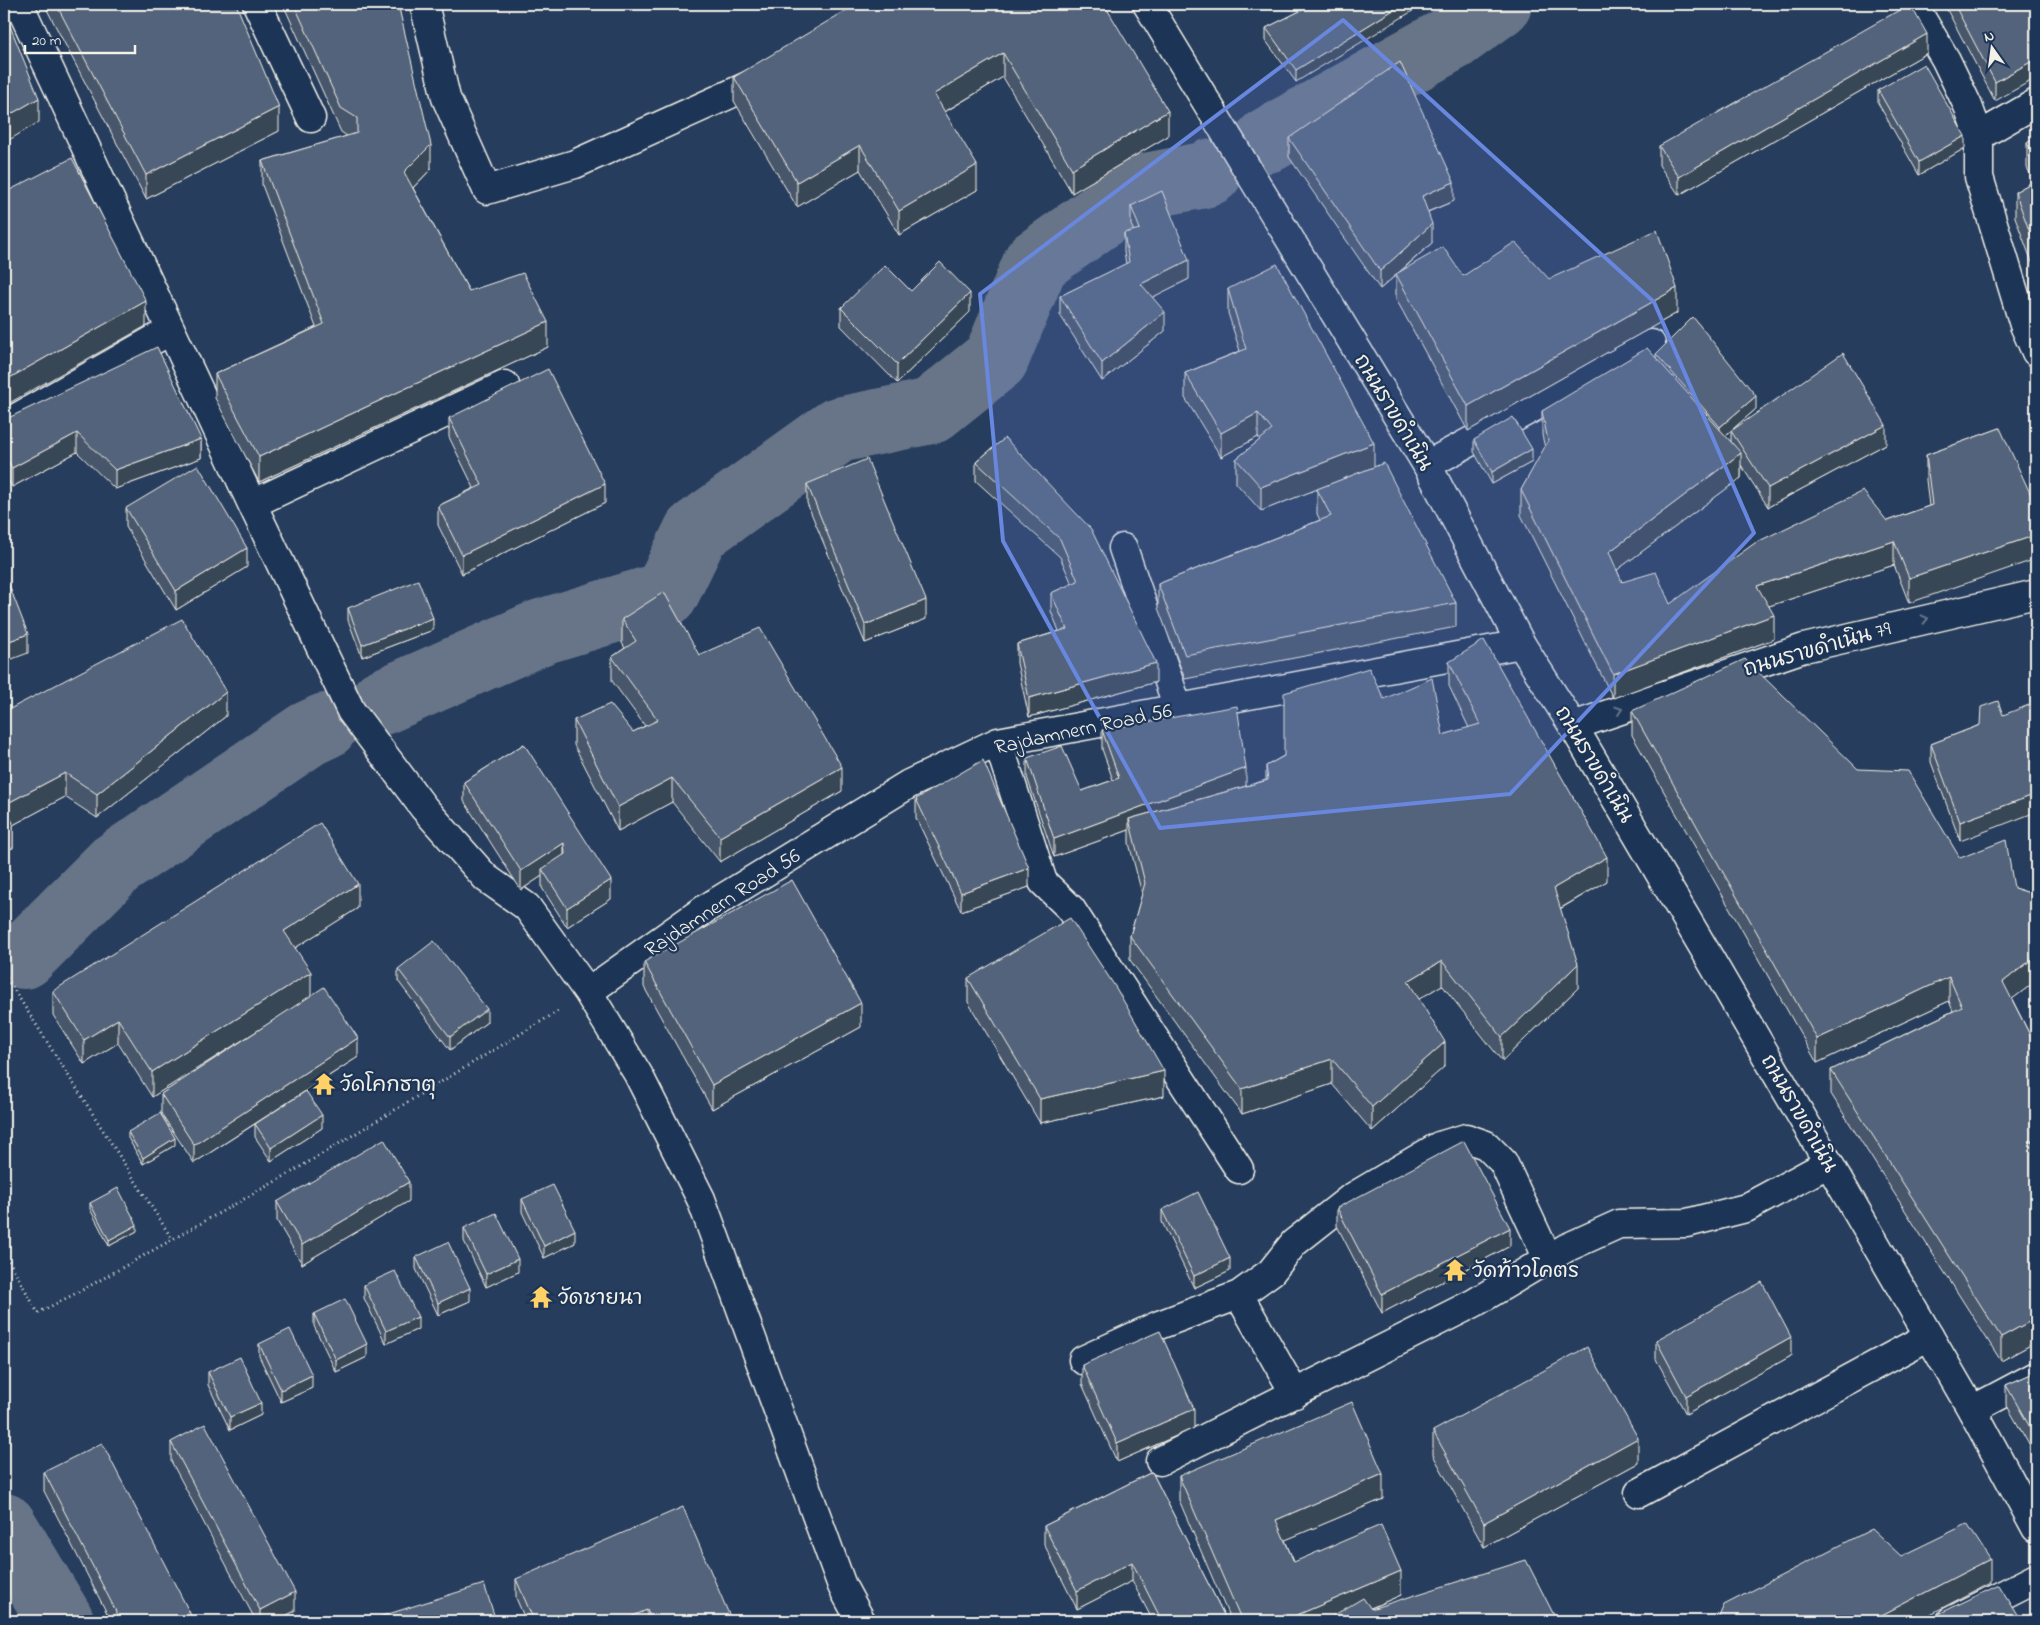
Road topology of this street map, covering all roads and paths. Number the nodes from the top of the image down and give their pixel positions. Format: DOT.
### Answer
graph roads {
  1 [pos="19,4"];
  2 [pos="257,4"];
  3 [pos="424,4"];
  4 [pos="1147,4"];
  5 [pos="1920,7"];
  6 [pos="773,75"];
  7 [pos="2036,103"];
  8 [pos="311,118"];
  9 [pos="1980,136"];
  10 [pos="171,330"];
  11 [pos="1651,344"];
  12 [pos="2036,352"];
  13 [pos="505,385"];
  14 [pos="4,425"];
  15 [pos="1427,465"];
  16 [pos="252,504"];
  17 [pos="1122,548"];
  18 [pos="2036,594"];
  19 [pos="1521,644"];
  20 [pos="1178,708"];
  21 [pos="1573,726"];
  22 [pos="998,742"];
  23 [pos="4,974"];
  24 [pos="588,992"];
  25 [pos="1829,1163"];
  26 [pos="1239,1169"];
  27 [pos="172,1239"];
  28 [pos="4,1252"];
  29 [pos="1548,1259"];
  30 [pos="1239,1295"];
  31 [pos="1928,1336"];
  32 [pos="1083,1360"];
  33 [pos="2036,1376"];
  34 [pos="1295,1394"];
  35 [pos="1972,1410"];
  36 [pos="1160,1461"];
  37 [pos="1639,1493"];
  38 [pos="2036,1528"];
  39 [pos="2036,1578"];
  40 [pos="861,1621"];
  41 [pos="1951,1621"];
  1 -- 10 [label="street"];
  2 -- 8 [label="street"];
  3 -- 6 [label="street"];
  4 -- 15 [label="street, ถนนราขดำเนิน"];
  5 -- 9 [label="street"];
  7 -- 9 [label="street"];
  9 -- 12 [label="street"];
  10 -- 14 [label="street"];
  10 -- 16 [label="street"];
  11 -- 15 [label="street"];
  13 -- 16 [label="street"];
  15 -- 19 [label="street, ถนนราขดำเนิน"];
  16 -- 24 [label="street"];
  17 -- 20 [label="street"];
  21 -- 18 [label="street, ถนนราขดำเนิน 79, one-way"];
  19 -- 20 [label="street, Rajdamnern Road 56"];
  19 -- 21 [label="street, ถนนราขดำเนิน"];
  20 -- 22 [label="street, Rajdamnern Road 56"];
  21 -- 25 [label="street, ถนนราขดำเนิน"];
  22 -- 24 [label="street, Rajdamnern Road 56"];
  22 -- 26 [label="street"];
  23 -- 27 [label="path"];
  24 -- 27 [label="path"];
  24 -- 40 [label="street"];
  25 -- 29 [label="street"];
  25 -- 31 [label="street, ถนนราขดำเนิน"];
  27 -- 28 [label="path"];
  29 -- 30 [label="street"];
  29 -- 34 [label="street"];
  30 -- 32 [label="street"];
  30 -- 34 [label="street"];
  31 -- 35 [label="street, ถนนราขดำเนิน"];
  31 -- 37 [label="street"];
  33 -- 35 [label="street"];
  34 -- 36 [label="street"];
  35 -- 38 [label="street, ถนนราขดำเนิน"];
  39 -- 41 [label="street"];
}
